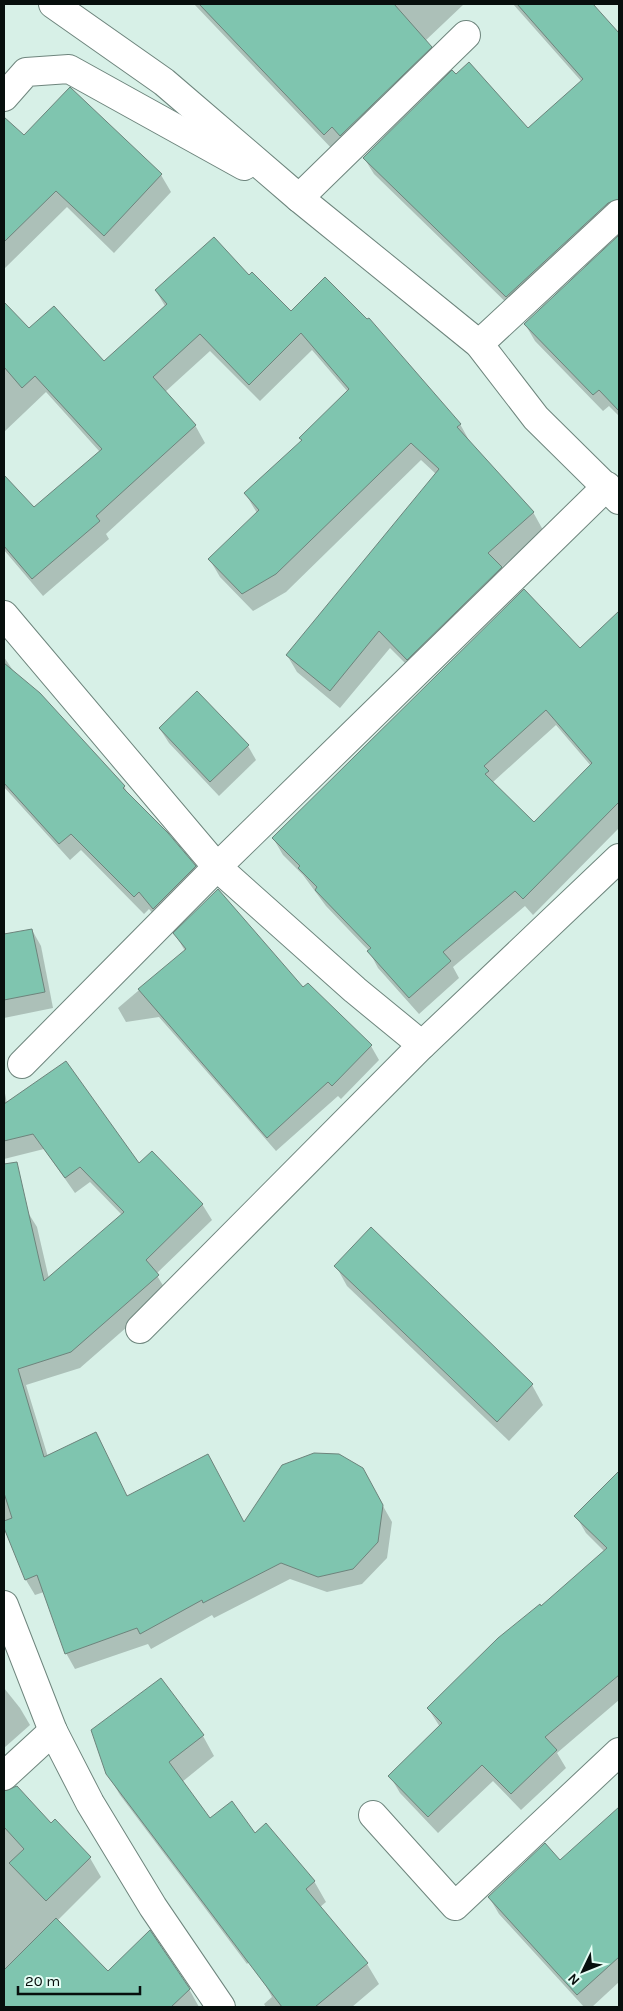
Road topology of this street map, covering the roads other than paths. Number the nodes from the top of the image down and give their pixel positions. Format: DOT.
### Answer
graph roads {
  1 [pos="53,4"];
  2 [pos="466,35"];
  3 [pos="4,97"];
  4 [pos="298,196"];
  5 [pos="619,214"];
  6 [pos="479,344"];
  7 [pos="613,493"];
  8 [pos="4,615"];
  9 [pos="619,858"];
  10 [pos="217,867"];
  11 [pos="422,1045"];
  12 [pos="22,1064"];
  13 [pos="140,1329"];
  14 [pos="4,1605"];
  15 [pos="53,1731"];
  16 [pos="619,1752"];
  17 [pos="4,1776"];
  18 [pos="373,1816"];
  19 [pos="220,2007"];
  1 -- 4 [label="street"];
  2 -- 4 [label="street"];
  3 -- 4 [label="street"];
  4 -- 6 [label="street"];
  5 -- 6 [label="street"];
  6 -- 7 [label="street"];
  7 -- 10 [label="street"];
  8 -- 10 [label="street"];
  9 -- 11 [label="street"];
  10 -- 11 [label="street"];
  10 -- 12 [label="street"];
  11 -- 13 [label="street"];
  14 -- 15 [label="street"];
  15 -- 17 [label="street"];
  15 -- 19 [label="street"];
  16 -- 18 [label="street"];
}
